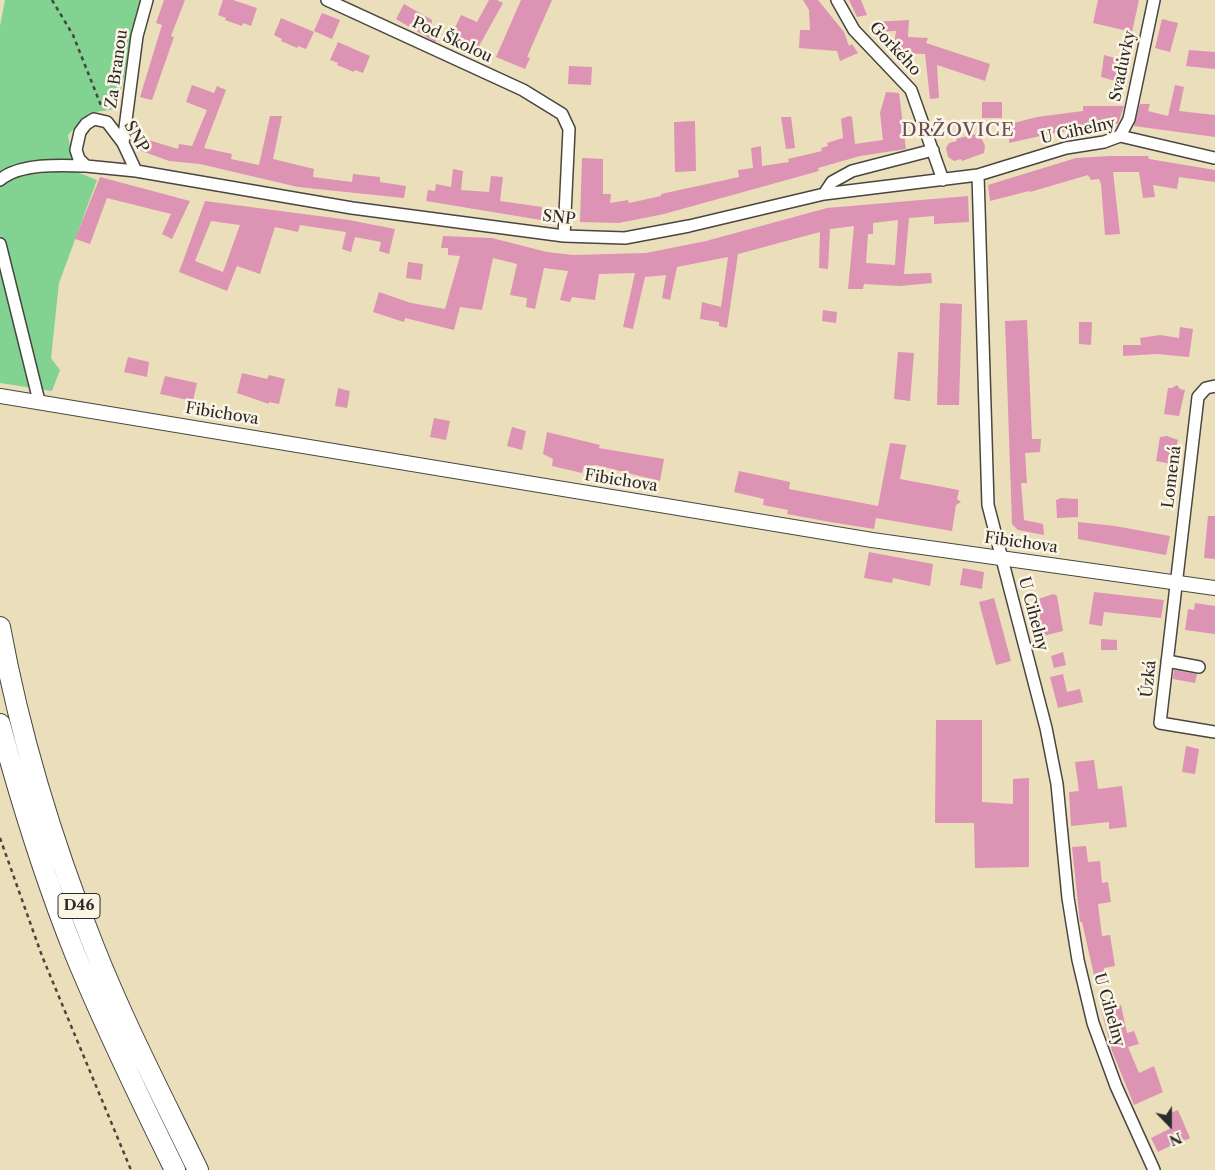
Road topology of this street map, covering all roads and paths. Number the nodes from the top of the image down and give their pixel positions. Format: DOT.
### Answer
graph roads {
  1 [pos="52,0"];
  2 [pos="147,0"];
  3 [pos="327,0"];
  4 [pos="837,0"];
  5 [pos="1154,0"];
  6 [pos="107,122"];
  7 [pos="1120,136"];
  8 [pos="123,143"];
  9 [pos="933,150"];
  10 [pos="1214,158"];
  11 [pos="86,166"];
  12 [pos="136,170"];
  13 [pos="978,175"];
  14 [pos="0,180"];
  15 [pos="943,180"];
  16 [pos="824,194"];
  17 [pos="564,236"];
  18 [pos="0,244"];
  19 [pos="1215,386"];
  20 [pos="0,396"];
  21 [pos="39,401"];
  22 [pos="1002,558"];
  23 [pos="1175,582"];
  24 [pos="1215,588"];
  25 [pos="0,627"];
  26 [pos="1167,661"];
  27 [pos="1199,667"];
  28 [pos="0,724"];
  29 [pos="1215,732"];
  30 [pos="0,838"];
  31 [pos="131,1170"];
  32 [pos="175,1170"];
  33 [pos="198,1170"];
  34 [pos="1154,1170"];
  1 -- 6 [label="path"];
  2 -- 8 [label="street, Za Branou"];
  3 -- 17 [label="street, Pod Školou"];
  4 -- 9 [label="street, Gorkého"];
  5 -- 7 [label="street, Svadůvky"];
  6 -- 8 [label="street, SNP"];
  6 -- 11 [label="street, SNP"];
  7 -- 10 [label="street, U Cihelny"];
  7 -- 13 [label="street, U Cihelny"];
  8 -- 12 [label="street, SNP"];
  9 -- 15 [label="street, Gorkého"];
  9 -- 16 [label="street"];
  11 -- 12 [label="street, SNP"];
  11 -- 14 [label="street"];
  12 -- 17 [label="street, SNP"];
  13 -- 15 [label="street, SNP"];
  13 -- 22 [label="street, U Cihelny"];
  15 -- 16 [label="street, SNP"];
  16 -- 17 [label="street, SNP"];
  18 -- 21 [label="street"];
  19 -- 23 [label="street, Lomená"];
  20 -- 21 [label="street, Fibichova"];
  21 -- 22 [label="street, Fibichova"];
  22 -- 23 [label="street, Fibichova"];
  22 -- 34 [label="street, U Cihelny"];
  23 -- 24 [label="street, Fibichova"];
  23 -- 26 [label="street, Úzká"];
  25 -- 33 [label="highway, D46"];
  26 -- 27 [label="street"];
  26 -- 29 [label="street, Úzká"];
  28 -- 32 [label="highway, D46"];
  30 -- 31 [label="path"];
}
